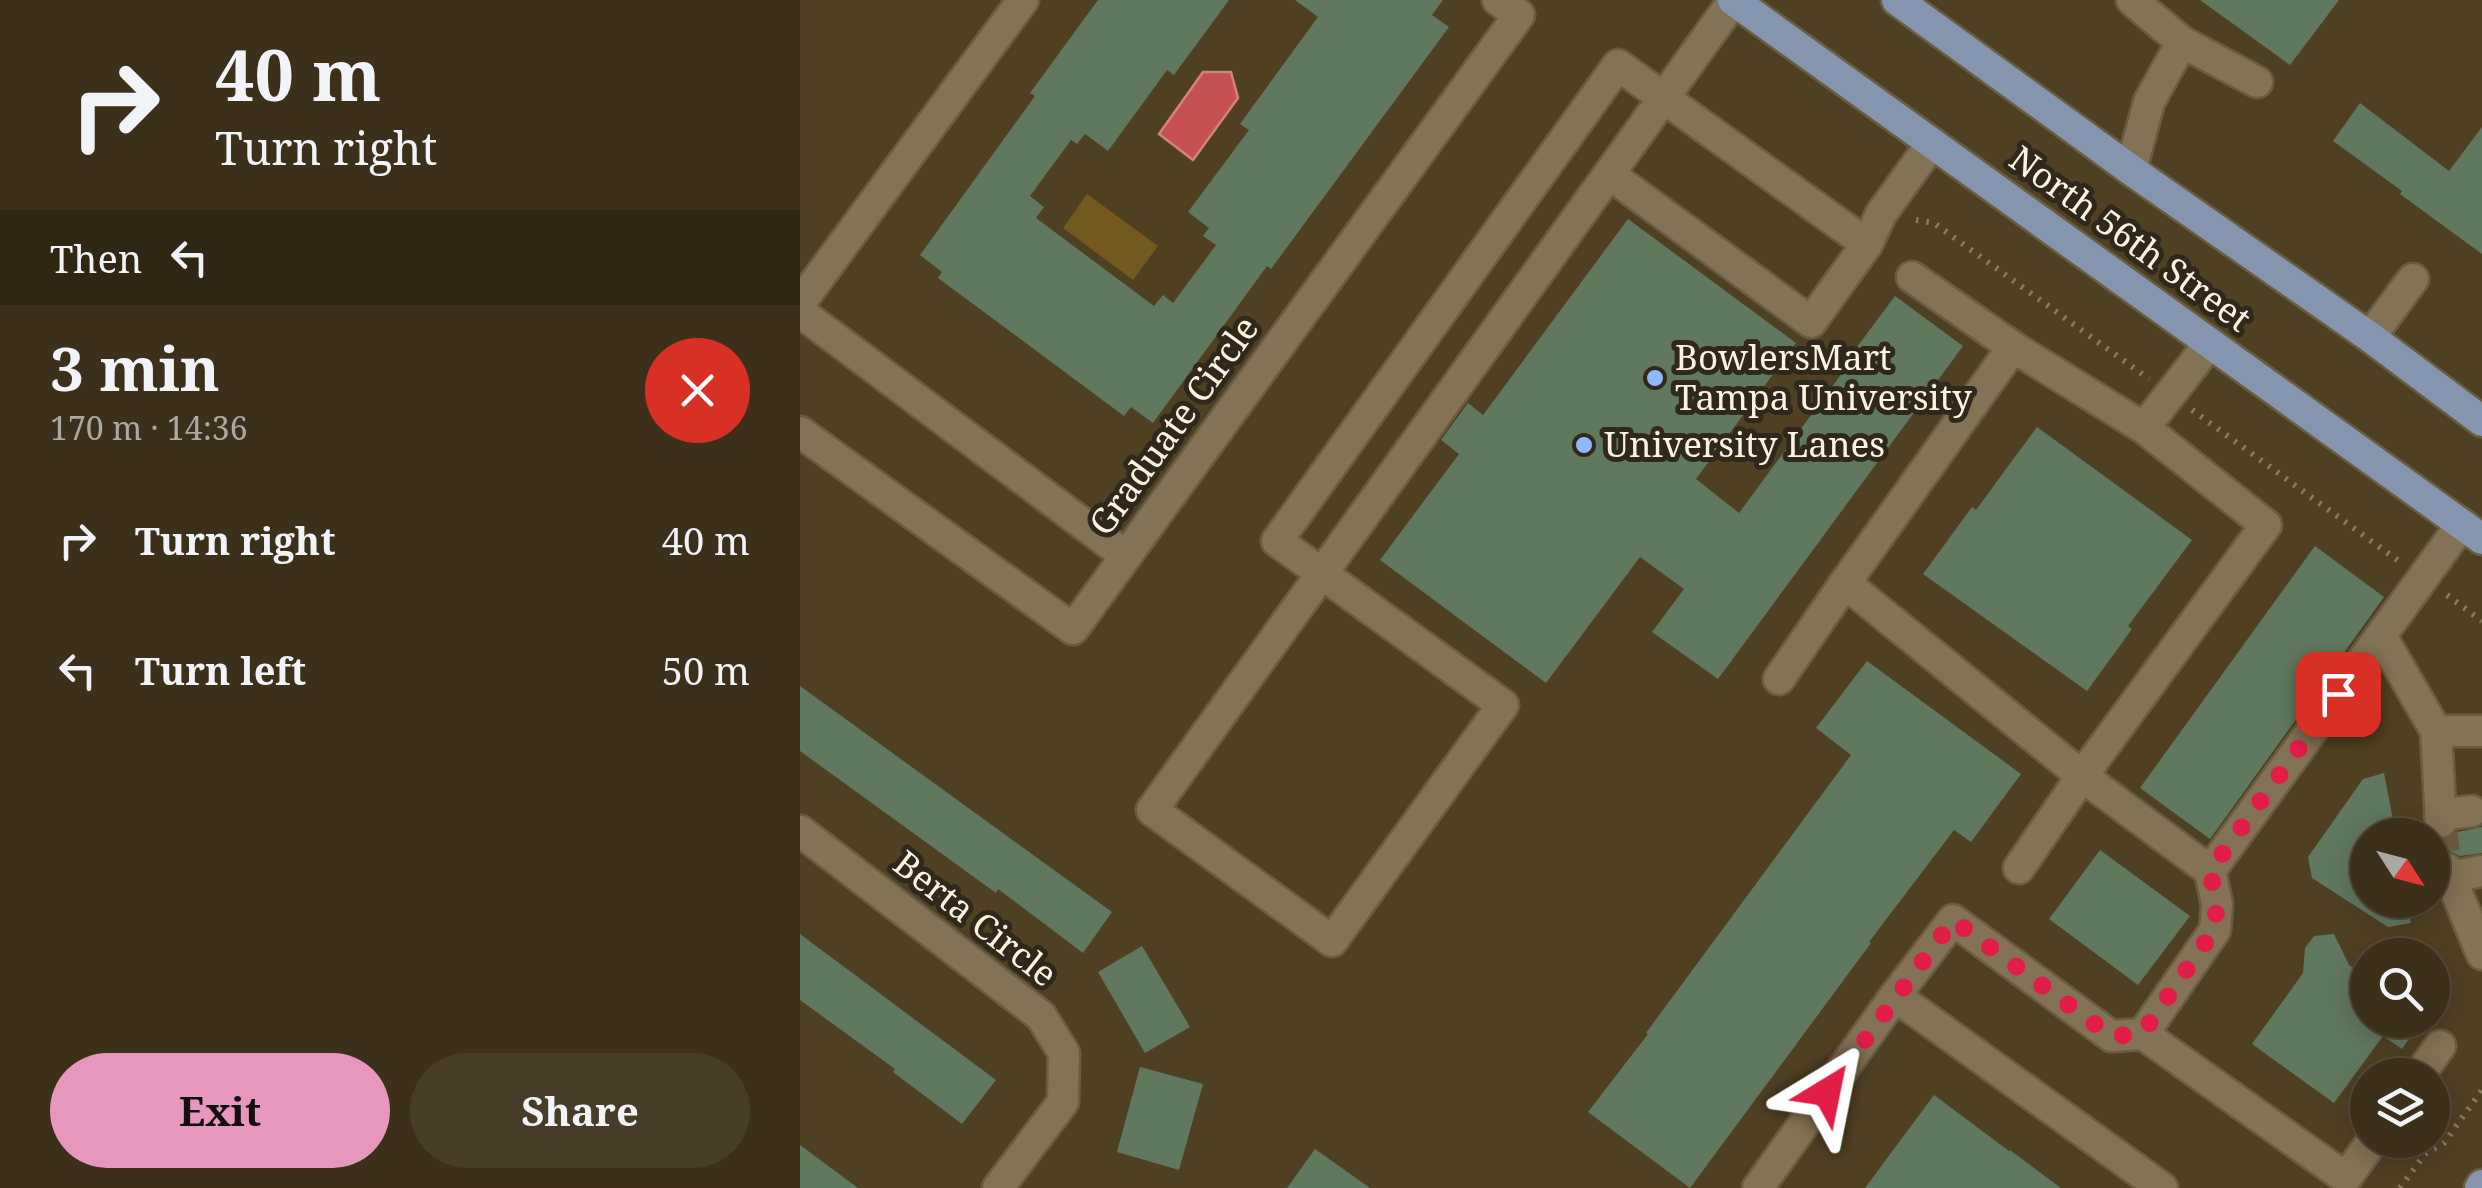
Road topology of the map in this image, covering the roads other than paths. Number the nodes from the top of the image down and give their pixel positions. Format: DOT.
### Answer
graph roads {
  1 [pos="1024,0"];
  2 [pos="1498,0"];
  3 [pos="1734,0"];
  4 [pos="1897,0"];
  5 [pos="2132,0"];
  6 [pos="2182,42"];
  7 [pos="2257,82"];
  8 [pos="1664,98"];
  9 [pos="1932,142"];
  10 [pos="2131,170"];
  11 [pos="1609,174"];
  12 [pos="1867,244"];
  13 [pos="1912,276"];
  14 [pos="2412,279"];
  15 [pos="800,302"];
  16 [pos="800,312"];
  17 [pos="2370,337"];
  18 [pos="2210,343"];
  19 [pos="2013,347"];
  20 [pos="2482,421"];
  21 [pos="2144,428"];
  22 [pos="800,432"];
  23 [pos="2472,532"];
  24 [pos="1126,556"];
  25 [pos="1322,572"];
  26 [pos="1844,583"];
  27 [pos="2381,636"];
  28 [pos="1779,679"];
  29 [pos="2436,731"];
  30 [pos="2482,731"];
  31 [pos="2082,776"];
  32 [pos="2472,811"];
  33 [pos="800,831"];
  34 [pos="2019,868"];
  35 [pos="2210,871"];
  36 [pos="2482,871"];
  37 [pos="2482,954"];
  38 [pos="1896,996"];
  39 [pos="2142,1034"];
  40 [pos="2440,1046"];
  41 [pos="2432,1058"];
  42 [pos="2360,1158"];
  43 [pos="998,1188"];
  44 [pos="1758,1188"];
  45 [pos="2162,1188"];
  1 -- 15 [label="street"];
  2 -- 24 [label="street, Graduate Circle"];
  3 -- 8 [label="street"];
  3 -- 9 [label="main road, North 56th Street"];
  4 -- 10 [label="main road, North 56th Street"];
  5 -- 6 [label="street"];
  6 -- 7 [label="street"];
  6 -- 10 [label="street"];
  8 -- 11 [label="street"];
  8 -- 12 [label="street"];
  8 -- 25 [label="street"];
  9 -- 12 [label="street"];
  9 -- 18 [label="main road, North 56th Street"];
  10 -- 17 [label="main road, North 56th Street"];
  11 -- 12 [label="street"];
  11 -- 25 [label="street"];
  13 -- 19 [label="street"];
  14 -- 17 [label="street"];
  16 -- 24 [label="street"];
  17 -- 20 [label="main road, North 56th Street"];
  18 -- 21 [label="street"];
  18 -- 23 [label="main road, North 56th Street"];
  19 -- 21 [label="street"];
  19 -- 26 [label="street"];
  21 -- 31 [label="street"];
  22 -- 24 [label="street, Graduate Circle"];
  23 -- 27 [label="street"];
  25 -- 25 [label="street"];
  26 -- 28 [label="street"];
  26 -- 31 [label="street"];
  27 -- 29 [label="street"];
  27 -- 35 [label="street"];
  29 -- 30 [label="street"];
  29 -- 32 [label="street"];
  31 -- 34 [label="street"];
  31 -- 35 [label="street"];
  33 -- 43 [label="street, Berta Circle"];
  35 -- 39 [label="street"];
  36 -- 37 [label="street"];
  38 -- 39 [label="street"];
  38 -- 44 [label="street"];
  38 -- 45 [label="street"];
  39 -- 42 [label="street"];
  40 -- 41 [label="street"];
}
